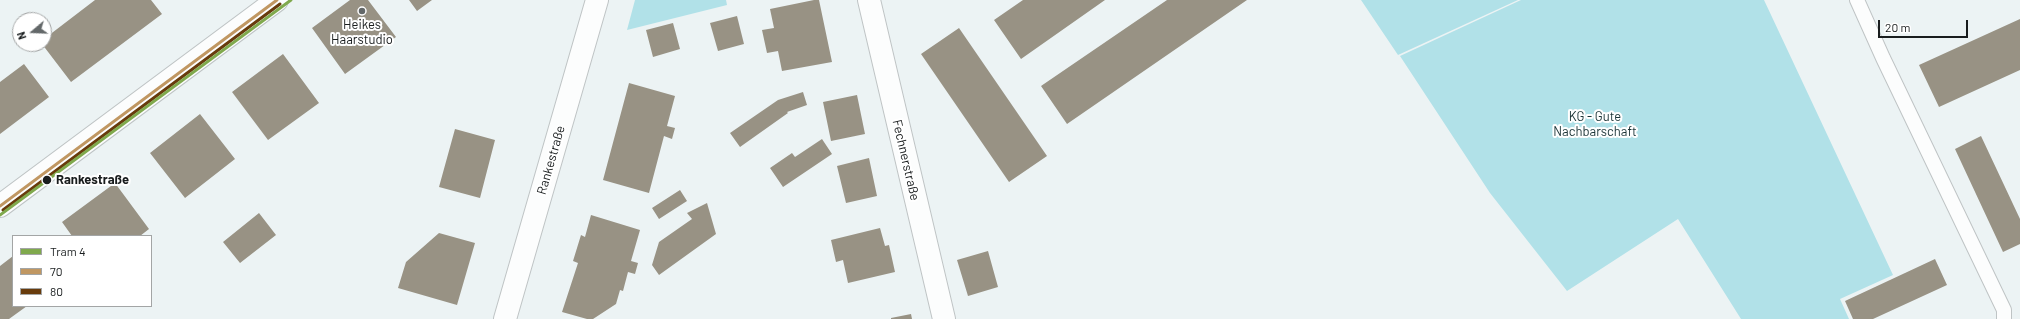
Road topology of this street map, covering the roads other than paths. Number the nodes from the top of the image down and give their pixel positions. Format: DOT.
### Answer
graph roads {
  1 [pos="277,0"];
  2 [pos="597,0"];
  3 [pos="869,0"];
  4 [pos="1857,0"];
  5 [pos="0,206"];
  6 [pos="505,319"];
  7 [pos="944,319"];
  8 [pos="2004,319"];
  1 -- 5 [label="street"];
  2 -- 6 [label="street, Rankestraße"];
  3 -- 7 [label="street, Fechnerstraße"];
  4 -- 8 [label="lane"];
}
